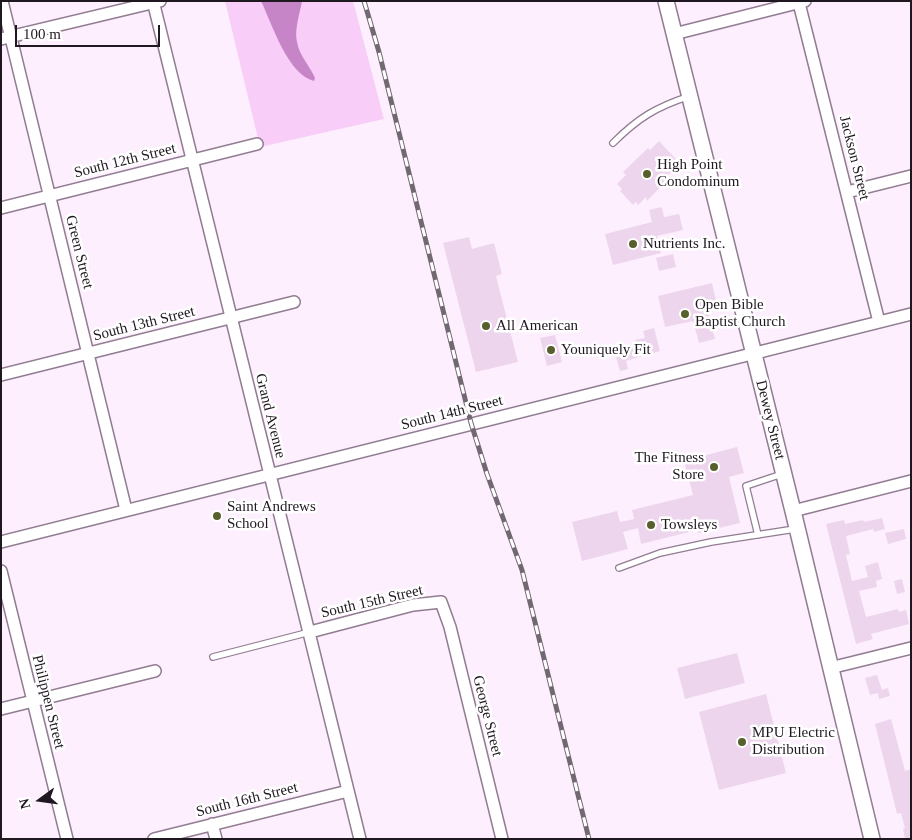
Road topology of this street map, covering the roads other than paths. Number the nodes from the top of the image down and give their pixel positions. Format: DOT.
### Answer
graph roads {
  1 [pos="2,1"];
  2 [pos="666,1"];
  3 [pos="155,2"];
  4 [pos="802,2"];
  5 [pos="674,34"];
  6 [pos="6,38"];
  7 [pos="690,96"];
  8 [pos="613,143"];
  9 [pos="257,144"];
  10 [pos="193,160"];
  11 [pos="911,176"];
  12 [pos="847,192"];
  13 [pos="49,196"];
  14 [pos="1,208"];
  15 [pos="294,302"];
  16 [pos="911,314"];
  17 [pos="231,318"];
  18 [pos="880,322"];
  19 [pos="89,353"];
  20 [pos="754,354"];
  21 [pos="1,375"];
  22 [pos="784,474"];
  23 [pos="270,475"];
  24 [pos="911,481"];
  25 [pos="126,510"];
  26 [pos="793,511"];
  27 [pos="797,529"];
  28 [pos="758,535"];
  29 [pos="1,542"];
  30 [pos="619,568"];
  31 [pos="1,571"];
  32 [pos="441,602"];
  33 [pos="310,632"];
  34 [pos="911,648"];
  35 [pos="213,657"];
  36 [pos="830,668"];
  37 [pos="156,671"];
  38 [pos="32,701"];
  39 [pos="1,709"];
  40 [pos="348,791"];
  41 [pos="212,824"];
  42 [pos="67,839"];
  43 [pos="154,839"];
  44 [pos="216,839"];
  45 [pos="360,839"];
  46 [pos="502,839"];
  47 [pos="872,839"];
  1 -- 6 [label="street, Green Street"];
  2 -- 5 [label="street, Dewey Street"];
  3 -- 6 [label="street"];
  3 -- 10 [label="street, Grand Avenue"];
  4 -- 5 [label="street"];
  4 -- 12 [label="street, Jackson Street"];
  5 -- 7 [label="street, Dewey Street"];
  6 -- 13 [label="street, Green Street"];
  7 -- 8 [label="lane"];
  7 -- 20 [label="street, Dewey Street"];
  9 -- 10 [label="street, South 12th Street"];
  10 -- 13 [label="street, South 12th Street"];
  10 -- 17 [label="street, Grand Avenue"];
  11 -- 12 [label="street"];
  12 -- 18 [label="street, Jackson Street"];
  13 -- 14 [label="street, South 12th Street"];
  13 -- 19 [label="street, Green Street"];
  15 -- 17 [label="street, South 13th Street"];
  16 -- 18 [label="street, South 14th Street"];
  17 -- 19 [label="street, South 13th Street"];
  17 -- 23 [label="street, Grand Avenue"];
  18 -- 20 [label="street, South 14th Street"];
  19 -- 21 [label="street, South 13th Street"];
  19 -- 25 [label="street, Green Street"];
  20 -- 22 [label="street, Dewey Street"];
  20 -- 23 [label="street, South 14th Street"];
  22 -- 26 [label="street, Dewey Street"];
  22 -- 28 [label="lane"];
  23 -- 25 [label="street, South 14th Street"];
  23 -- 33 [label="street, Grand Avenue"];
  24 -- 26 [label="street"];
  25 -- 29 [label="street, South 14th Street"];
  26 -- 27 [label="street, Dewey Street"];
  27 -- 28 [label="lane"];
  27 -- 36 [label="street, Dewey Street"];
  28 -- 30 [label="lane"];
  31 -- 38 [label="street, Philippen Street"];
  32 -- 33 [label="street, South 15th Street"];
  32 -- 46 [label="street, George Street"];
  33 -- 35 [label="lane"];
  33 -- 40 [label="street, Grand Avenue"];
  34 -- 36 [label="street"];
  36 -- 47 [label="street, Dewey Street"];
  37 -- 38 [label="street"];
  38 -- 39 [label="street"];
  38 -- 42 [label="street, Philippen Street"];
  40 -- 41 [label="street, South 16th Street"];
  40 -- 45 [label="street, Grand Avenue"];
  41 -- 43 [label="street, South 16th Street"];
  41 -- 44 [label="street"];
}
